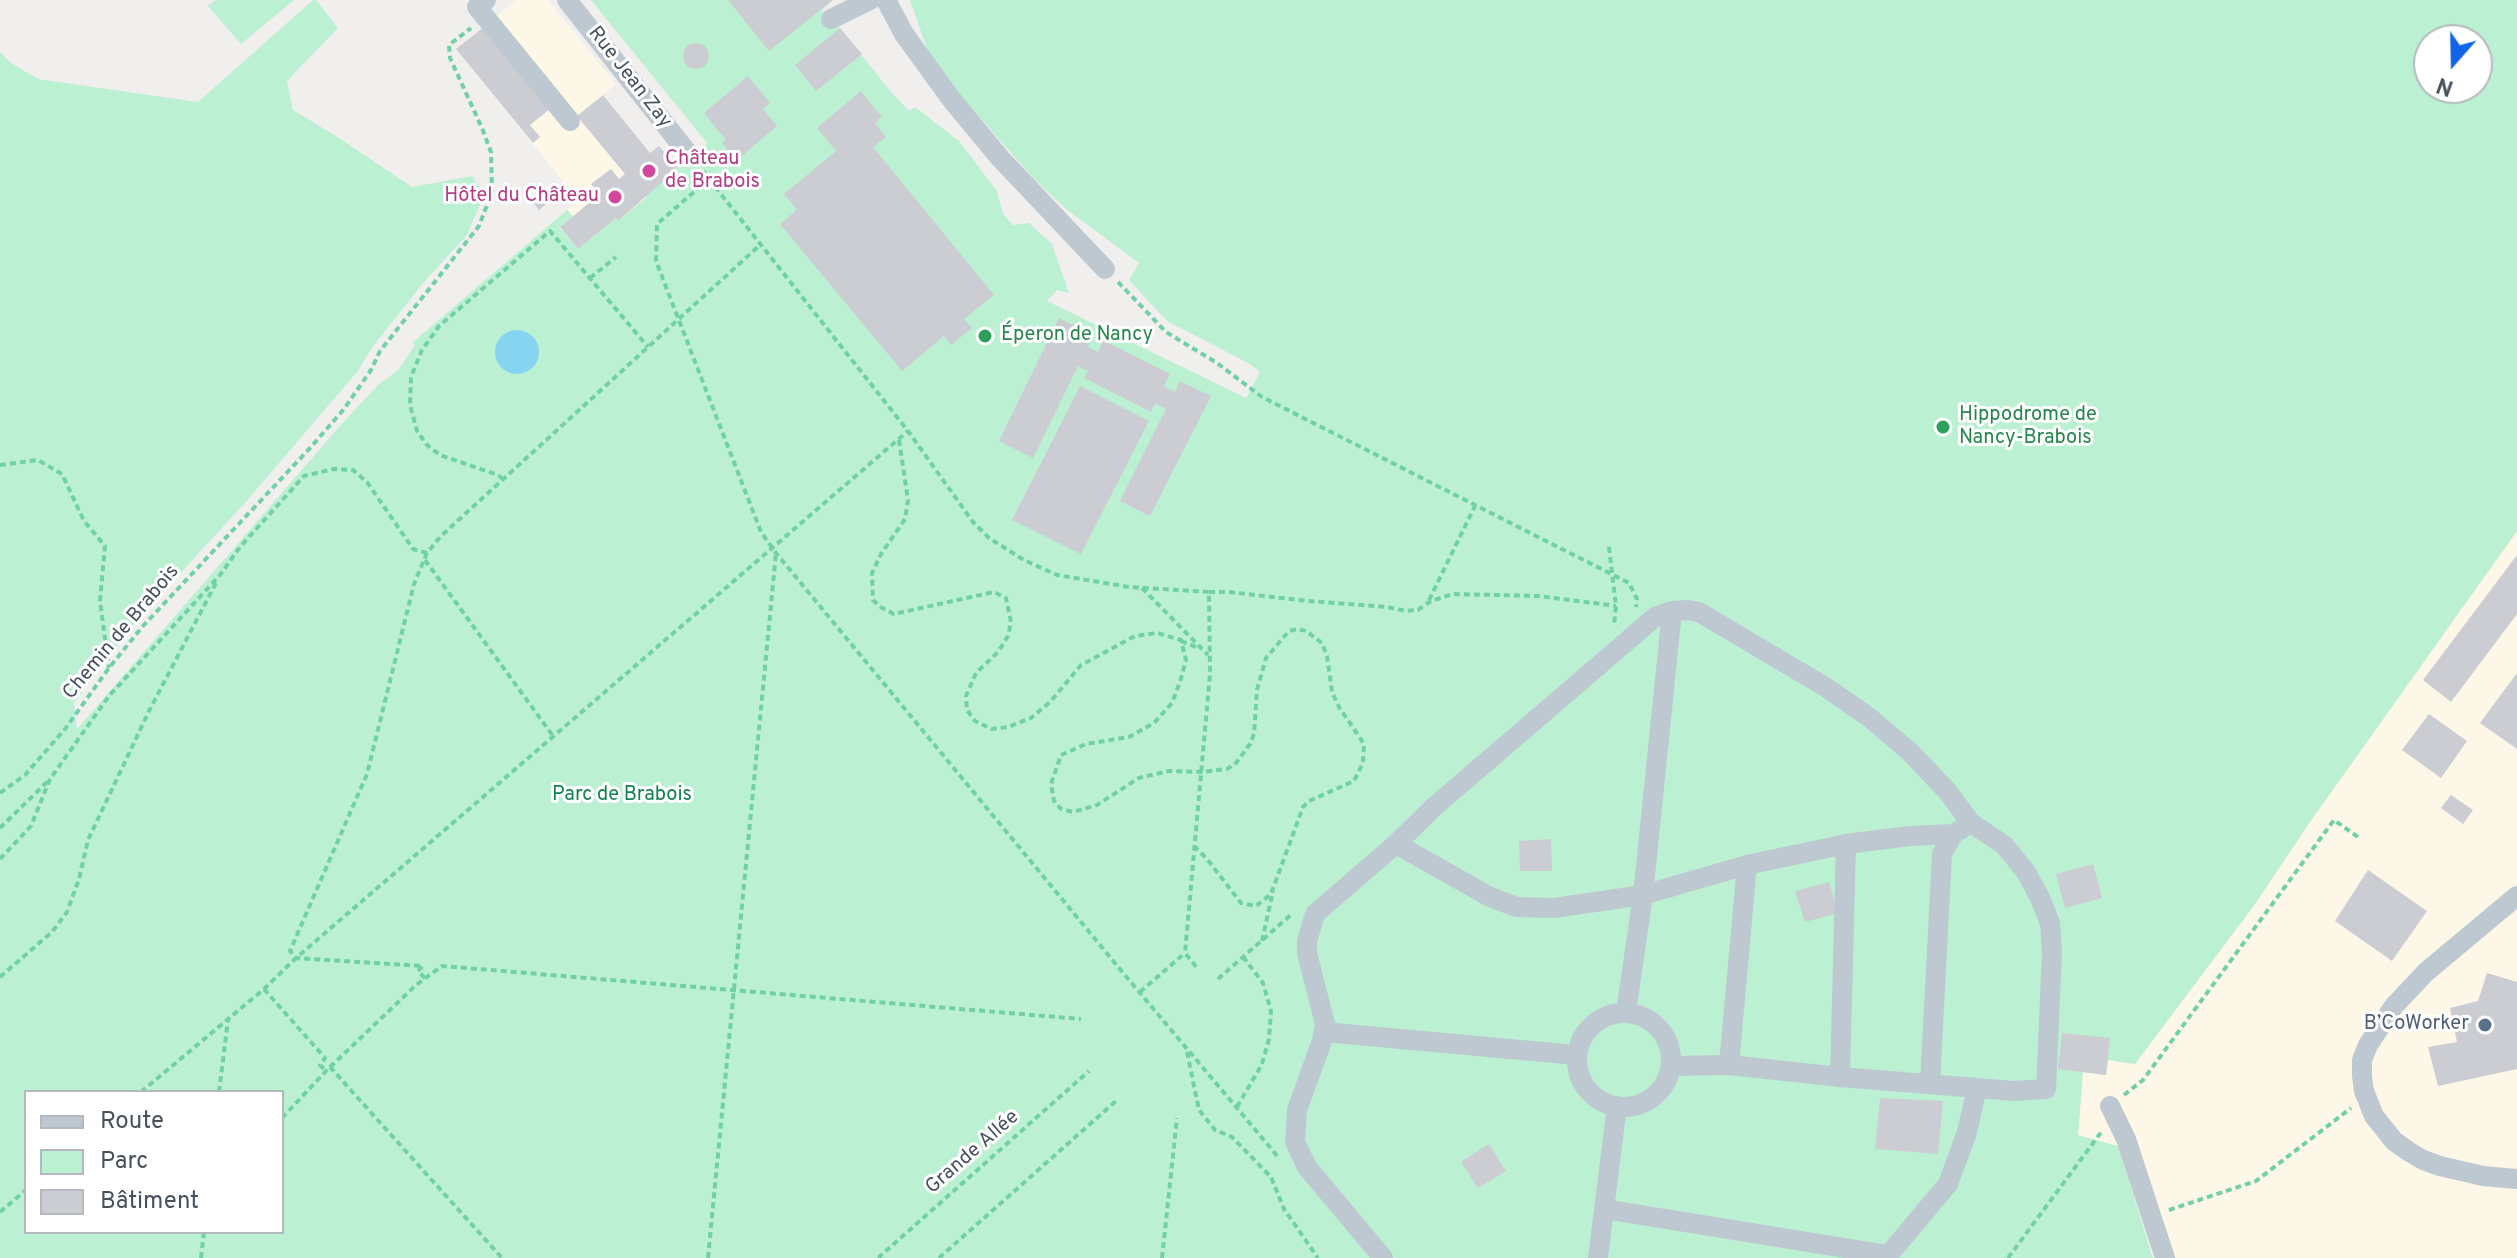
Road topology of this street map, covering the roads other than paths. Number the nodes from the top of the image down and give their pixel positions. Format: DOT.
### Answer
graph roads {
  1 [pos="567,0"];
  2 [pos="870,0"];
  3 [pos="886,0"];
  4 [pos="486,8"];
  5 [pos="831,19"];
  6 [pos="570,121"];
  7 [pos="690,156"];
  8 [pos="1105,269"];
  9 [pos="1672,611"];
  10 [pos="1962,828"];
  11 [pos="1396,844"];
  12 [pos="1846,844"];
  13 [pos="1747,865"];
  14 [pos="1643,895"];
  15 [pos="2517,896"];
  16 [pos="1626,1012"];
  17 [pos="1324,1032"];
  18 [pos="1576,1055"];
  19 [pos="1729,1065"];
  20 [pos="1671,1066"];
  21 [pos="1840,1077"];
  22 [pos="1930,1084"];
  23 [pos="1977,1088"];
  24 [pos="1617,1106"];
  25 [pos="2110,1106"];
  26 [pos="2517,1179"];
  27 [pos="1604,1209"];
  28 [pos="1887,1257"];
  29 [pos="1383,1258"];
  30 [pos="1598,1258"];
  31 [pos="2165,1258"];
  1 -- 7 [label="street, Rue Jean Zay"];
  2 -- 5 [label="street"];
  3 -- 8 [label="street"];
  4 -- 6 [label="street"];
  9 -- 10 [label="street"];
  9 -- 11 [label="street"];
  9 -- 14 [label="street"];
  10 -- 12 [label="street"];
  10 -- 22 [label="street"];
  10 -- 23 [label="street"];
  11 -- 14 [label="street"];
  11 -- 17 [label="street"];
  12 -- 13 [label="street"];
  12 -- 21 [label="street"];
  13 -- 14 [label="street"];
  13 -- 19 [label="street"];
  14 -- 16 [label="street"];
  15 -- 26 [label="street"];
  16 -- 18 [label="street"];
  16 -- 20 [label="street"];
  17 -- 18 [label="street"];
  17 -- 29 [label="street"];
  18 -- 24 [label="street"];
  19 -- 20 [label="street"];
  19 -- 21 [label="street"];
  20 -- 24 [label="street"];
  21 -- 22 [label="street"];
  22 -- 23 [label="street"];
  23 -- 28 [label="street"];
  24 -- 27 [label="street"];
  25 -- 31 [label="street"];
  27 -- 28 [label="street"];
  27 -- 30 [label="street"];
}
